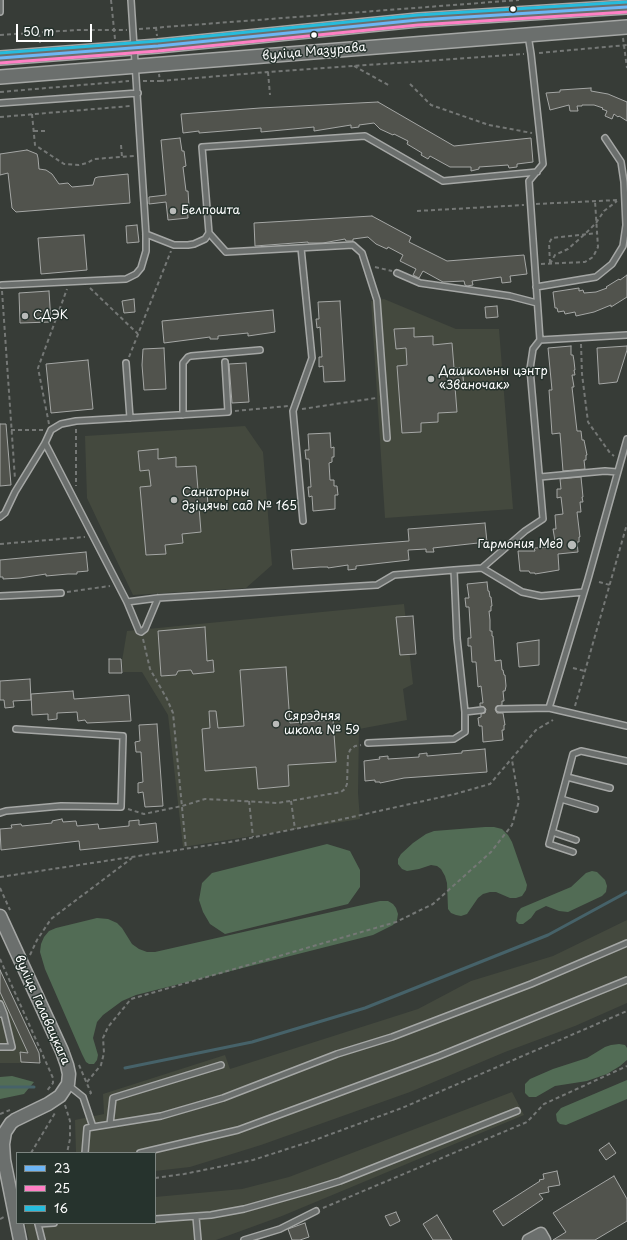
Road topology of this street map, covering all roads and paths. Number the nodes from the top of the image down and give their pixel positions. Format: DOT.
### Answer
graph roads {
  1 [pos="0,0"];
  2 [pos="111,0"];
  3 [pos="131,0"];
  4 [pos="519,0"];
  5 [pos="596,5"];
  6 [pos="627,8"];
  7 [pos="0,12"];
  8 [pos="113,12"];
  9 [pos="133,29"];
  10 [pos="598,30"];
  11 [pos="625,31"];
  12 [pos="528,34"];
  13 [pos="0,35"];
  14 [pos="626,45"];
  15 [pos="135,48"];
  16 [pos="531,54"];
  17 [pos="0,58"];
  18 [pos="352,66"];
  19 [pos="136,67"];
  20 [pos="627,68"];
  21 [pos="268,72"];
  22 [pos="0,77"];
  23 [pos="160,81"];
  24 [pos="117,82"];
  25 [pos="410,84"];
  26 [pos="390,86"];
  27 [pos="0,92"];
  28 [pos="138,93"];
  29 [pos="270,95"];
  30 [pos="0,103"];
  31 [pos="131,106"];
  32 [pos="32,114"];
  33 [pos="0,116"];
  34 [pos="34,131"];
  35 [pos="45,131"];
  36 [pos="540,134"];
  37 [pos="605,138"];
  38 [pos="121,145"];
  39 [pos="132,156"];
  40 [pos="122,157"];
  41 [pos="537,172"];
  42 [pos="625,199"];
  43 [pos="618,200"];
  44 [pos="595,201"];
  45 [pos="530,205"];
  46 [pos="418,211"];
  47 [pos="596,223"];
  48 [pos="209,233"];
  49 [pos="597,233"];
  50 [pos="146,234"];
  51 [pos="585,234"];
  52 [pos="174,245"];
  53 [pos="301,248"];
  54 [pos="366,264"];
  55 [pos="550,264"];
  56 [pos="535,265"];
  57 [pos="397,272"];
  58 [pos="83,281"];
  59 [pos="70,282"];
  60 [pos="2,285"];
  61 [pos="536,287"];
  62 [pos="537,303"];
  63 [pos="138,334"];
  64 [pos="627,335"];
  65 [pos="540,340"];
  66 [pos="581,343"];
  67 [pos="260,350"];
  68 [pos="224,362"];
  69 [pos="126,363"];
  70 [pos="384,397"];
  71 [pos="294,408"];
  72 [pos="228,412"];
  73 [pos="183,415"];
  74 [pos="130,418"];
  75 [pos="76,421"];
  76 [pos="12,430"];
  77 [pos="51,430"];
  78 [pos="387,438"];
  79 [pos="627,439"];
  80 [pos="45,443"];
  81 [pos="617,458"];
  82 [pos="618,472"];
  83 [pos="540,477"];
  84 [pos="16,492"];
  85 [pos="76,505"];
  86 [pos="0,517"];
  87 [pos="303,522"];
  88 [pos="627,524"];
  89 [pos="92,536"];
  90 [pos="0,544"];
  91 [pos="482,568"];
  92 [pos="454,570"];
  93 [pos="599,582"];
  94 [pos="117,585"];
  95 [pos="610,585"];
  96 [pos="584,592"];
  97 [pos="61,593"];
  98 [pos="0,596"];
  99 [pos="158,598"];
  100 [pos="127,602"];
  101 [pos="141,632"];
  102 [pos="573,668"];
  103 [pos="585,670"];
  104 [pos="575,706"];
  105 [pos="549,708"];
  106 [pos="499,709"];
  107 [pos="482,710"];
  108 [pos="465,712"];
  109 [pos="553,720"];
  110 [pos="627,726"];
  111 [pos="16,730"];
  112 [pos="368,743"];
  113 [pos="512,760"];
  114 [pos="627,761"];
  115 [pos="567,777"];
  116 [pos="610,788"];
  117 [pos="561,799"];
  118 [pos="249,801"];
  119 [pos="291,801"];
  120 [pos="182,806"];
  121 [pos="121,807"];
  122 [pos="595,809"];
  123 [pos="0,814"];
  124 [pos="296,829"];
  125 [pos="552,832"];
  126 [pos="253,837"];
  127 [pos="576,840"];
  128 [pos="186,849"];
  129 [pos="573,852"];
  130 [pos="133,857"];
  131 [pos="0,877"];
  132 [pos="0,916"];
  133 [pos="627,943"];
  134 [pos="30,956"];
  135 [pos="0,959"];
  136 [pos="627,980"];
  137 [pos="0,1004"];
  138 [pos="627,1011"];
  139 [pos="2,1014"];
  140 [pos="0,1047"];
  141 [pos="221,1065"];
  142 [pos="627,1066"];
  143 [pos="87,1082"];
  144 [pos="68,1084"];
  145 [pos="45,1093"];
  146 [pos="91,1093"];
  147 [pos="83,1097"];
  148 [pos="16,1107"];
  149 [pos="59,1108"];
  150 [pos="517,1111"];
  151 [pos="0,1114"];
  152 [pos="110,1124"];
  153 [pos="93,1127"];
  154 [pos="2,1134"];
  155 [pos="32,1152"];
  156 [pos="67,1152"];
  157 [pos="85,1152"];
  158 [pos="144,1152"];
  159 [pos="156,1178"];
  160 [pos="316,1211"];
  161 [pos="4,1217"];
  162 [pos="196,1217"];
  163 [pos="0,1219"];
  164 [pos="156,1219"];
  165 [pos="16,1220"];
  166 [pos="17,1224"];
  167 [pos="38,1224"];
  168 [pos="20,1240"];
  169 [pos="42,1240"];
  170 [pos="198,1240"];
  171 [pos="244,1240"];
  172 [pos="528,1240"];
  173 [pos="545,1240"];
  1 -- 7 [label="lane"];
  2 -- 8 [label="path"];
  3 -- 9 [label="lane"];
  4 -- 9 [label="path"];
  5 -- 6 [label="main road, вуліца Мазурава"];
  5 -- 10 [label="main road"];
  5 -- 15 [label="main road, вуліца Мазурава"];
  9 -- 13 [label="path"];
  9 -- 15 [label="lane"];
  10 -- 11 [label="main road, вуліца Мазурава"];
  10 -- 12 [label="main road, вуліца Мазурава"];
  11 -- 14 [label="path"];
  12 -- 16 [label="lane"];
  12 -- 19 [label="main road, вуліца Мазурава"];
  14 -- 16 [label="path"];
  14 -- 20 [label="path"];
  15 -- 17 [label="main road, вуліца Мазурава"];
  15 -- 19 [label="lane"];
  16 -- 18 [label="path"];
  16 -- 36 [label="lane"];
  18 -- 21 [label="path"];
  18 -- 26 [label="path"];
  19 -- 22 [label="main road, вуліца Мазурава"];
  19 -- 28 [label="lane"];
  21 -- 23 [label="path"];
  21 -- 29 [label="path"];
  24 -- 27 [label="path"];
  25 -- 36 [label="path"];
  28 -- 30 [label="lane"];
  28 -- 50 [label="lane"];
  31 -- 32 [label="path"];
  32 -- 33 [label="path"];
  32 -- 34 [label="path"];
  34 -- 35 [label="path"];
  34 -- 40 [label="path"];
  36 -- 41 [label="lane"];
  37 -- 42 [label="lane"];
  38 -- 40 [label="path"];
  39 -- 40 [label="path"];
  41 -- 45 [label="lane"];
  41 -- 48 [label="lane"];
  42 -- 43 [label="path"];
  42 -- 61 [label="lane"];
  43 -- 44 [label="path"];
  43 -- 47 [label="path"];
  44 -- 45 [label="path"];
  44 -- 47 [label="path"];
  45 -- 46 [label="path"];
  45 -- 56 [label="lane"];
  47 -- 49 [label="path"];
  47 -- 51 [label="path"];
  48 -- 52 [label="lane"];
  48 -- 53 [label="lane"];
  49 -- 51 [label="path"];
  49 -- 55 [label="path"];
  50 -- 52 [label="lane"];
  50 -- 58 [label="lane"];
  51 -- 55 [label="path"];
  51 -- 55 [label="path"];
  52 -- 63 [label="path"];
  53 -- 54 [label="lane"];
  53 -- 71 [label="lane"];
  54 -- 57 [label="path"];
  54 -- 70 [label="lane"];
  55 -- 56 [label="path"];
  56 -- 61 [label="lane"];
  57 -- 62 [label="lane"];
  58 -- 59 [label="lane"];
  58 -- 63 [label="path"];
  59 -- 60 [label="lane"];
  59 -- 77 [label="path"];
  60 -- 76 [label="path"];
  61 -- 62 [label="lane"];
  62 -- 65 [label="lane"];
  63 -- 69 [label="path"];
  64 -- 65 [label="lane"];
  65 -- 83 [label="lane"];
  66 -- 81 [label="path"];
  67 -- 73 [label="lane"];
  68 -- 72 [label="lane"];
  69 -- 74 [label="lane"];
  70 -- 71 [label="path"];
  70 -- 78 [label="lane"];
  71 -- 72 [label="path"];
  71 -- 87 [label="lane"];
  72 -- 73 [label="lane"];
  73 -- 74 [label="lane"];
  74 -- 75 [label="lane"];
  75 -- 77 [label="lane"];
  75 -- 85 [label="path"];
  76 -- 77 [label="path"];
  76 -- 84 [label="path"];
  77 -- 80 [label="lane"];
  79 -- 82 [label="lane"];
  80 -- 84 [label="lane"];
  80 -- 85 [label="lane"];
  82 -- 83 [label="lane"];
  82 -- 96 [label="lane"];
  83 -- 91 [label="lane"];
  84 -- 86 [label="lane"];
  85 -- 89 [label="lane"];
  88 -- 95 [label="path"];
  89 -- 90 [label="path"];
  89 -- 94 [label="lane"];
  91 -- 92 [label="lane"];
  91 -- 96 [label="lane"];
  92 -- 99 [label="lane"];
  92 -- 108 [label="lane"];
  93 -- 95 [label="path"];
  94 -- 97 [label="path"];
  94 -- 100 [label="lane"];
  95 -- 103 [label="path"];
  96 -- 105 [label="lane"];
  97 -- 98 [label="lane"];
  99 -- 100 [label="lane"];
  99 -- 101 [label="lane"];
  100 -- 101 [label="lane"];
  101 -- 120 [label="path"];
  102 -- 103 [label="path"];
  103 -- 104 [label="path"];
  105 -- 106 [label="lane"];
  105 -- 110 [label="lane"];
  107 -- 108 [label="lane"];
  108 -- 112 [label="lane"];
  109 -- 113 [label="path"];
  111 -- 121 [label="lane"];
  112 -- 119 [label="path"];
  113 -- 124 [label="path"];
  113 -- 143 [label="path"];
  114 -- 115 [label="lane"];
  115 -- 116 [label="lane"];
  115 -- 117 [label="lane"];
  117 -- 122 [label="lane"];
  117 -- 125 [label="lane"];
  118 -- 119 [label="path"];
  118 -- 120 [label="path"];
  118 -- 126 [label="path"];
  119 -- 124 [label="path"];
  120 -- 121 [label="path"];
  120 -- 128 [label="path"];
  121 -- 123 [label="lane"];
  124 -- 126 [label="path"];
  125 -- 127 [label="lane"];
  125 -- 129 [label="lane"];
  126 -- 128 [label="path"];
  128 -- 130 [label="path"];
  130 -- 131 [label="path"];
  130 -- 134 [label="path"];
  132 -- 144 [label="street, вуліца Галавацкага"];
  133 -- 152 [label="lane"];
  135 -- 145 [label="path"];
  136 -- 158 [label="lane"];
  137 -- 139 [label="lane"];
  138 -- 159 [label="path"];
  139 -- 140 [label="lane"];
  141 -- 152 [label="lane"];
  142 -- 160 [label="path"];
  144 -- 147 [label="lane"];
  144 -- 154 [label="street"];
  146 -- 147 [label="path"];
  147 -- 153 [label="lane"];
  147 -- 156 [label="path"];
  148 -- 151 [label="path"];
  149 -- 155 [label="path"];
  150 -- 162 [label="lane"];
  152 -- 153 [label="lane"];
  153 -- 157 [label="lane"];
  154 -- 165 [label="street"];
  160 -- 171 [label="lane"];
  161 -- 163 [label="path"];
  162 -- 164 [label="lane"];
  162 -- 170 [label="lane"];
  166 -- 168 [label="street"];
  167 -- 169 [label="lane"];
  172 -- 173 [label="street"];
}
